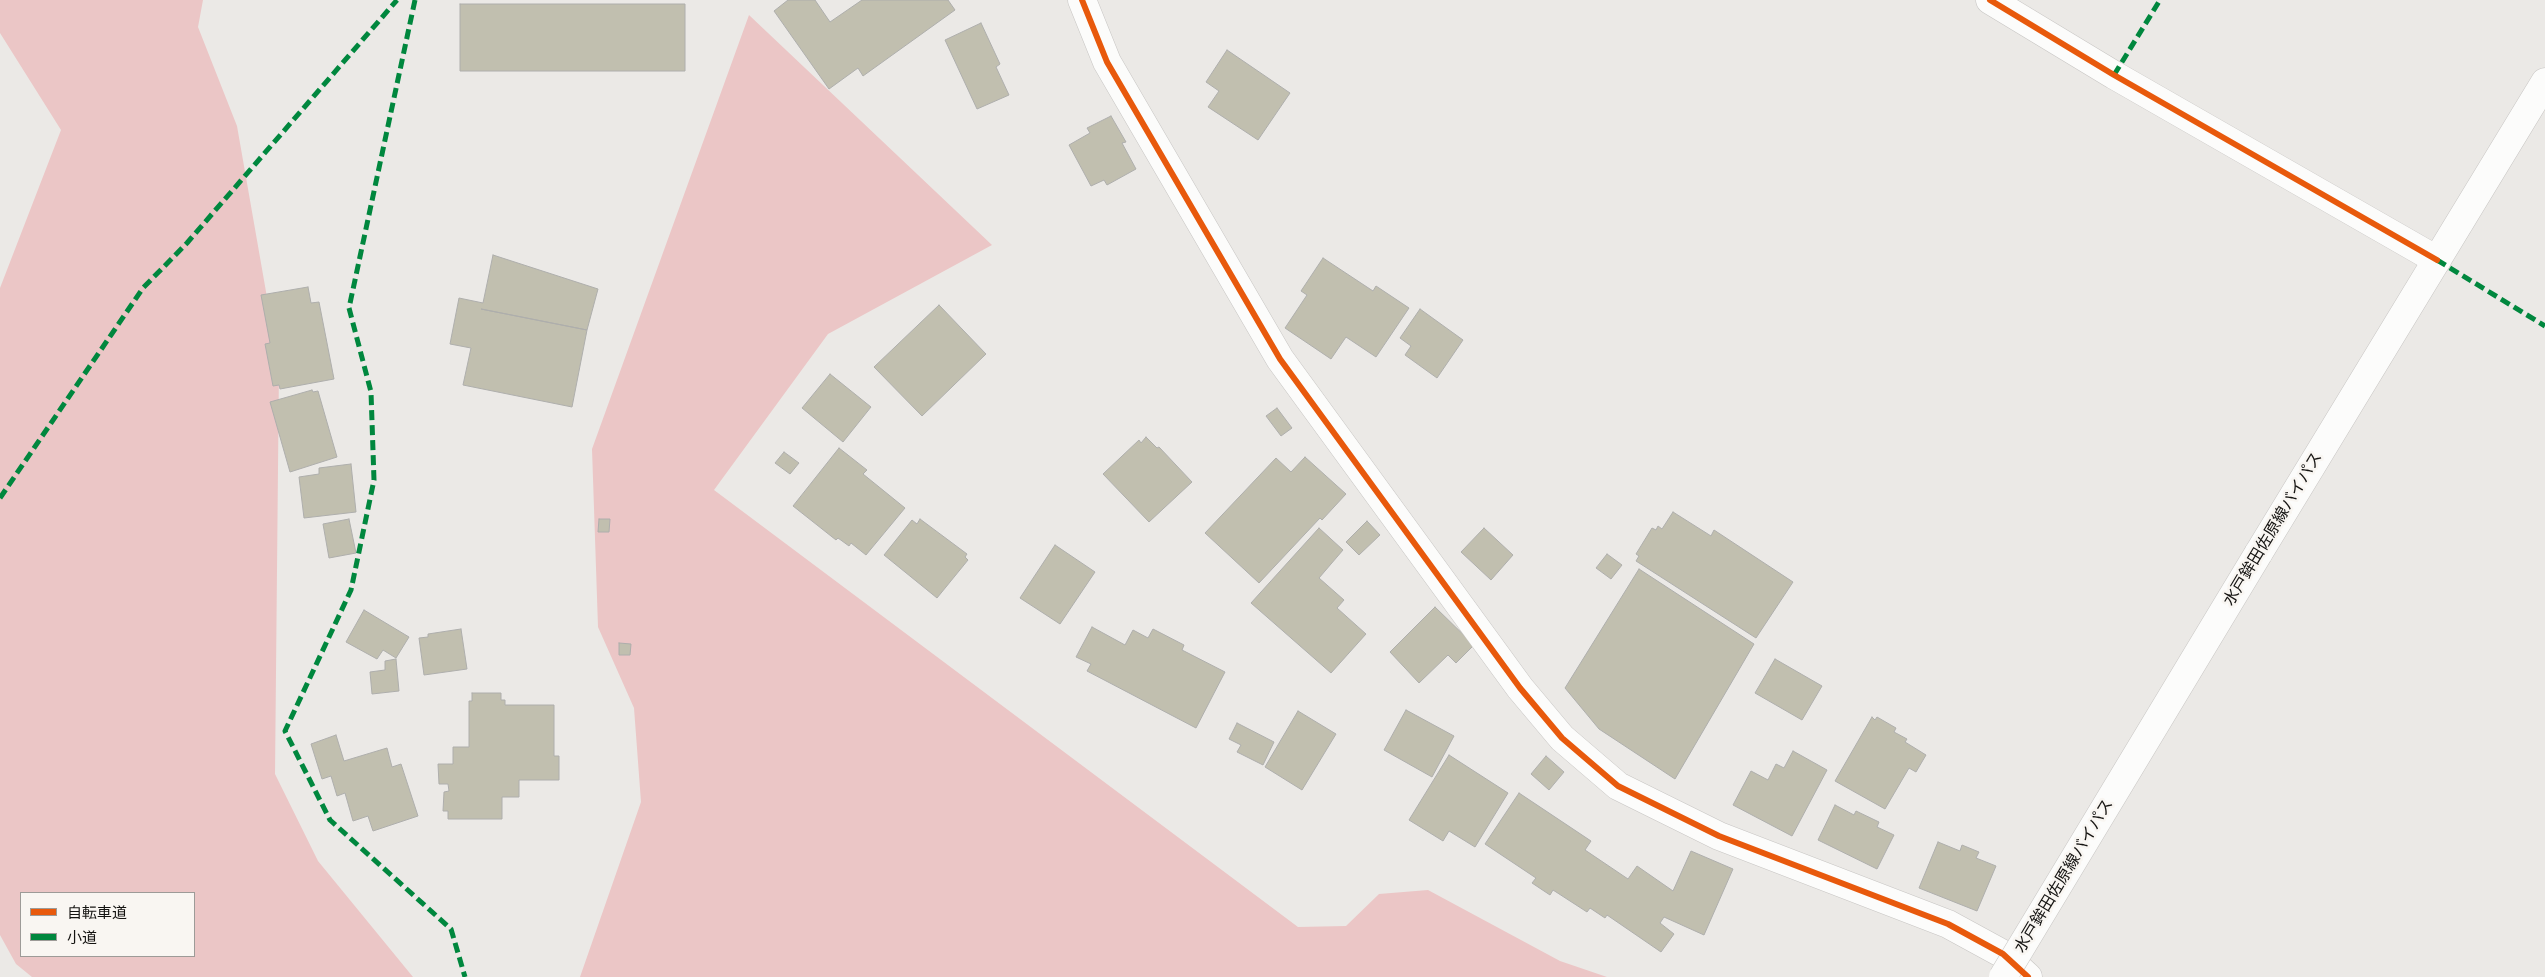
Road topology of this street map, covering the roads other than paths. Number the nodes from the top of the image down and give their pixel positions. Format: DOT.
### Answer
graph roads {
  1 [pos="1082,0"];
  2 [pos="1990,0"];
  3 [pos="2545,82"];
  4 [pos="2437,260"];
  5 [pos="2003,977"];
  6 [pos="2028,977"];
  1 -- 6 [label="street"];
  2 -- 4 [label="street"];
  3 -- 4 [label="street, 水戸鉾田佐原線バイパス"];
  4 -- 5 [label="street, 水戸鉾田佐原線バイパス, bridge"];
}
